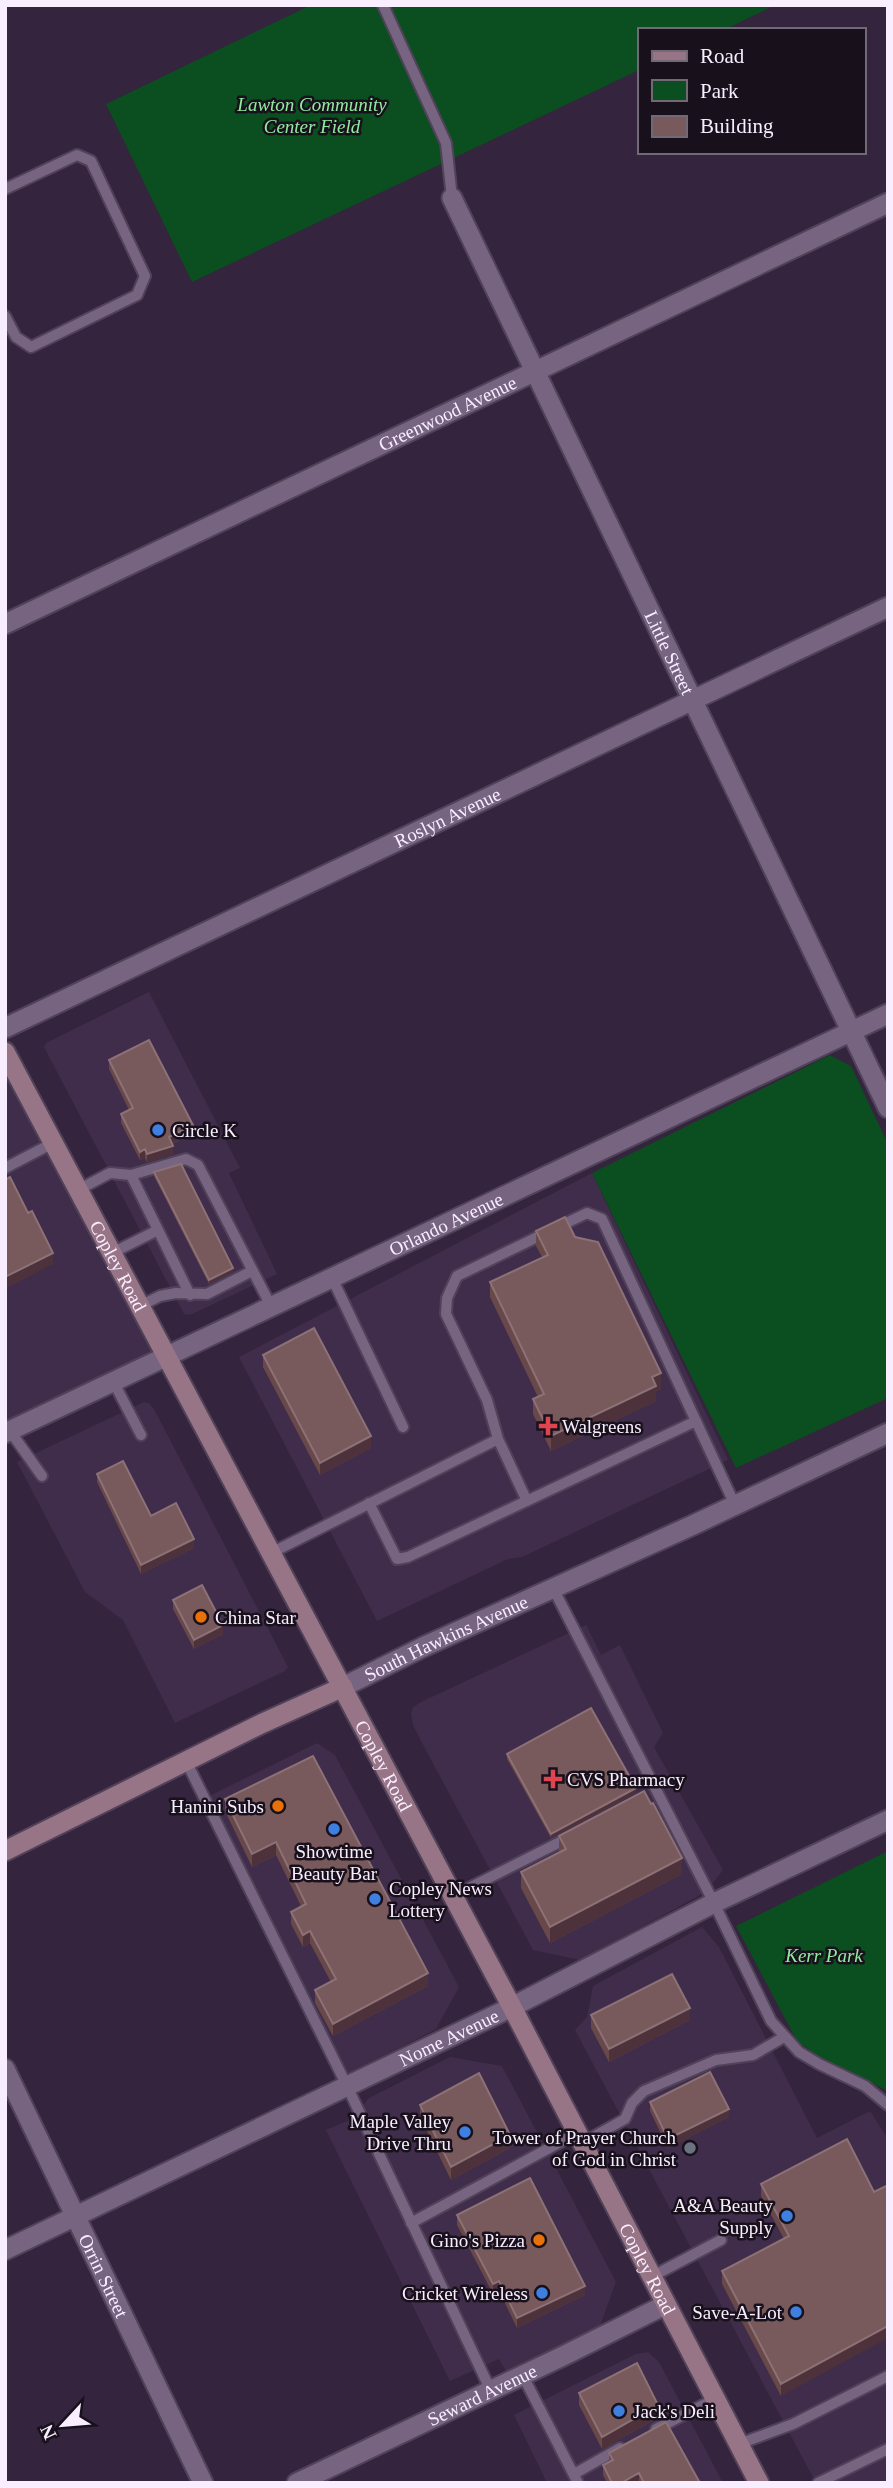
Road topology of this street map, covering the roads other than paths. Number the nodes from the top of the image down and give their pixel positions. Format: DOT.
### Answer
graph roads {
  1 [pos="383,5"];
  2 [pos="5,189"];
  3 [pos="452,198"];
  4 [pos="888,203"];
  5 [pos="5,316"];
  6 [pos="534,370"];
  7 [pos="888,607"];
  8 [pos="5,624"];
  9 [pos="693,699"];
  10 [pos="888,1014"];
  11 [pos="5,1028"];
  12 [pos="852,1032"];
  13 [pos="5,1052"];
  14 [pos="888,1108"];
  15 [pos="53,1143"];
  16 [pos="5,1168"];
  17 [pos="131,1175"];
  18 [pos="78,1189"];
  19 [pos="158,1230"];
  20 [pos="112,1253"];
  21 [pos="252,1271"];
  22 [pos="332,1278"];
  23 [pos="191,1295"];
  24 [pos="140,1306"];
  25 [pos="271,1306"];
  26 [pos="167,1356"];
  27 [pos="113,1381"];
  28 [pos="696,1421"];
  29 [pos="403,1427"];
  30 [pos="8,1432"];
  31 [pos="888,1433"];
  32 [pos="141,1435"];
  33 [pos="498,1439"];
  34 [pos="42,1476"];
  35 [pos="527,1501"];
  36 [pos="369,1503"];
  37 [pos="735,1505"];
  38 [pos="271,1553"];
  39 [pos="553,1588"];
  40 [pos="343,1687"];
  41 [pos="186,1761"];
  42 [pos="656,1791"];
  43 [pos="644,1797"];
  44 [pos="888,1820"];
  45 [pos="585,1829"];
  46 [pos="5,1851"];
  47 [pos="453,1896"];
  48 [pos="714,1903"];
  49 [pos="512,2007"];
  50 [pos="784,2037"];
  51 [pos="5,2069"];
  52 [pos="347,2086"];
  53 [pos="888,2105"];
  54 [pos="579,2138"];
  55 [pos="75,2216"];
  56 [pos="411,2223"];
  57 [pos="721,2240"];
  58 [pos="5,2250"];
  59 [pos="651,2277"];
  60 [pos="665,2305"];
  61 [pos="523,2376"];
  62 [pos="888,2376"];
  63 [pos="491,2391"];
  64 [pos="715,2399"];
  65 [pos="649,2432"];
  66 [pos="628,2444"];
  67 [pos="738,2444"];
  68 [pos="888,2449"];
  69 [pos="576,2479"];
  70 [pos="204,2483"];
  71 [pos="297,2483"];
  72 [pos="759,2483"];
  73 [pos="818,2483"];
  1 -- 3 [label="lane"];
  2 -- 5 [label="lane"];
  3 -- 6 [label="street, Little Street"];
  4 -- 6 [label="street, Greenwood Avenue"];
  6 -- 8 [label="street, Greenwood Avenue"];
  6 -- 9 [label="street, Little Street"];
  7 -- 9 [label="street, Roslyn Avenue"];
  9 -- 11 [label="street, Roslyn Avenue"];
  9 -- 12 [label="street, Little Street"];
  10 -- 12 [label="street, Orlando Avenue"];
  12 -- 14 [label="street, Little Street"];
  12 -- 22 [label="street, Orlando Avenue"];
  13 -- 15 [label="main road, Copley Road"];
  15 -- 16 [label="lane"];
  15 -- 18 [label="main road, Copley Road"];
  17 -- 18 [label="lane"];
  17 -- 19 [label="lane"];
  17 -- 21 [label="lane"];
  18 -- 20 [label="main road, Copley Road"];
  19 -- 20 [label="lane"];
  19 -- 23 [label="lane"];
  20 -- 24 [label="main road, Copley Road"];
  21 -- 23 [label="lane"];
  21 -- 25 [label="lane"];
  22 -- 25 [label="street, Orlando Avenue"];
  22 -- 29 [label="lane"];
  23 -- 24 [label="lane"];
  24 -- 26 [label="main road, Copley Road"];
  25 -- 26 [label="street, Orlando Avenue"];
  26 -- 27 [label="street, Orlando Avenue"];
  26 -- 38 [label="main road, Copley Road"];
  27 -- 30 [label="street, Orlando Avenue"];
  27 -- 32 [label="lane"];
  28 -- 33 [label="lane"];
  28 -- 35 [label="lane"];
  28 -- 37 [label="lane"];
  30 -- 34 [label="lane"];
  31 -- 37 [label="street, South Hawkins Avenue"];
  33 -- 35 [label="lane"];
  33 -- 36 [label="lane"];
  35 -- 36 [label="lane"];
  36 -- 38 [label="lane"];
  37 -- 39 [label="street, South Hawkins Avenue"];
  38 -- 40 [label="main road, Copley Road"];
  39 -- 40 [label="street, South Hawkins Avenue"];
  39 -- 42 [label="lane"];
  40 -- 41 [label="main road, South Hawkins Avenue"];
  40 -- 47 [label="main road, Copley Road"];
  41 -- 46 [label="main road, South Hawkins Avenue"];
  41 -- 52 [label="lane"];
  42 -- 43 [label="lane"];
  42 -- 48 [label="lane"];
  44 -- 48 [label="street, Nome Avenue"];
  45 -- 47 [label="lane"];
  47 -- 49 [label="main road, Copley Road"];
  48 -- 49 [label="street, Nome Avenue"];
  48 -- 50 [label="lane"];
  49 -- 52 [label="street, Nome Avenue"];
  49 -- 54 [label="main road, Copley Road"];
  50 -- 53 [label="lane"];
  50 -- 54 [label="lane"];
  51 -- 55 [label="street, Orrin Street"];
  52 -- 55 [label="street, Nome Avenue"];
  52 -- 56 [label="lane"];
  54 -- 56 [label="lane"];
  54 -- 59 [label="main road, Copley Road"];
  55 -- 58 [label="street, Nome Avenue"];
  55 -- 70 [label="street, Orrin Street"];
  56 -- 63 [label="lane"];
  57 -- 59 [label="lane"];
  59 -- 60 [label="main road, Copley Road"];
  60 -- 61 [label="street, Seward Avenue"];
  60 -- 64 [label="main road, Copley Road"];
  61 -- 63 [label="street, Seward Avenue"];
  61 -- 69 [label="lane"];
  62 -- 67 [label="lane"];
  63 -- 71 [label="street, Seward Avenue"];
  64 -- 65 [label="lane"];
  64 -- 67 [label="main road, Copley Road"];
  66 -- 69 [label="lane"];
  67 -- 72 [label="main road, Copley Road"];
  68 -- 73 [label="lane"];
}
